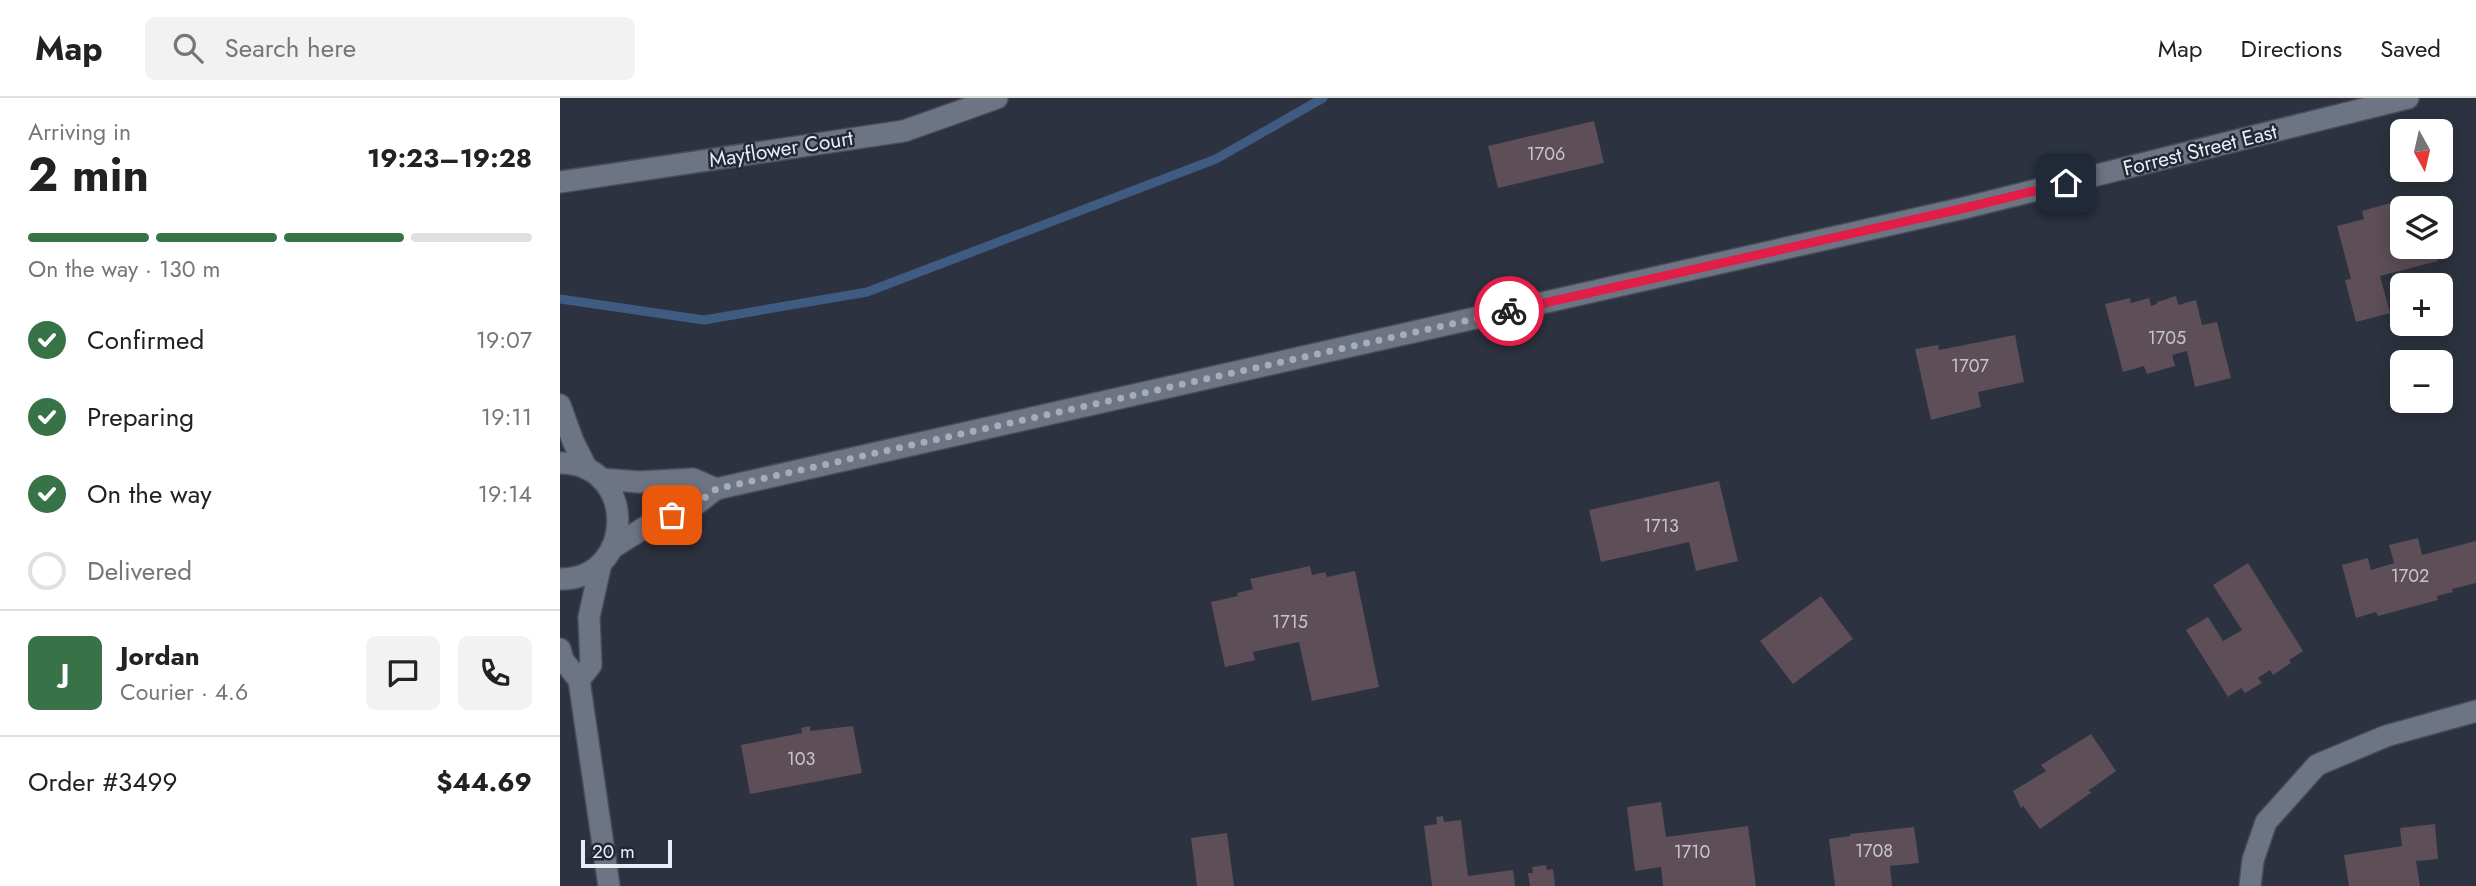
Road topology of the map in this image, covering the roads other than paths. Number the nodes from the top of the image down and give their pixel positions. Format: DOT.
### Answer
graph roads {
  1 [pos="997,98"];
  2 [pos="2408,98"];
  3 [pos="560,183"];
  4 [pos="560,405"];
  5 [pos="560,463"];
  6 [pos="594,474"];
  7 [pos="716,489"];
  8 [pos="607,555"];
  9 [pos="560,579"];
  10 [pos="560,649"];
  11 [pos="579,680"];
  12 [pos="2476,710"];
  13 [pos="609,886"];
  14 [pos="2250,886"];
  1 -- 3 [label="street, Mayflower Court"];
  2 -- 7 [label="street, Forrest Street East"];
  4 -- 6 [label="street"];
  5 -- 6 [label="street"];
  6 -- 7 [label="street"];
  6 -- 8 [label="street"];
  7 -- 8 [label="street, Forrest Street East"];
  8 -- 9 [label="street, Forrest Street East"];
  8 -- 11 [label="street"];
  10 -- 11 [label="street"];
  11 -- 13 [label="street"];
  12 -- 14 [label="street"];
}
